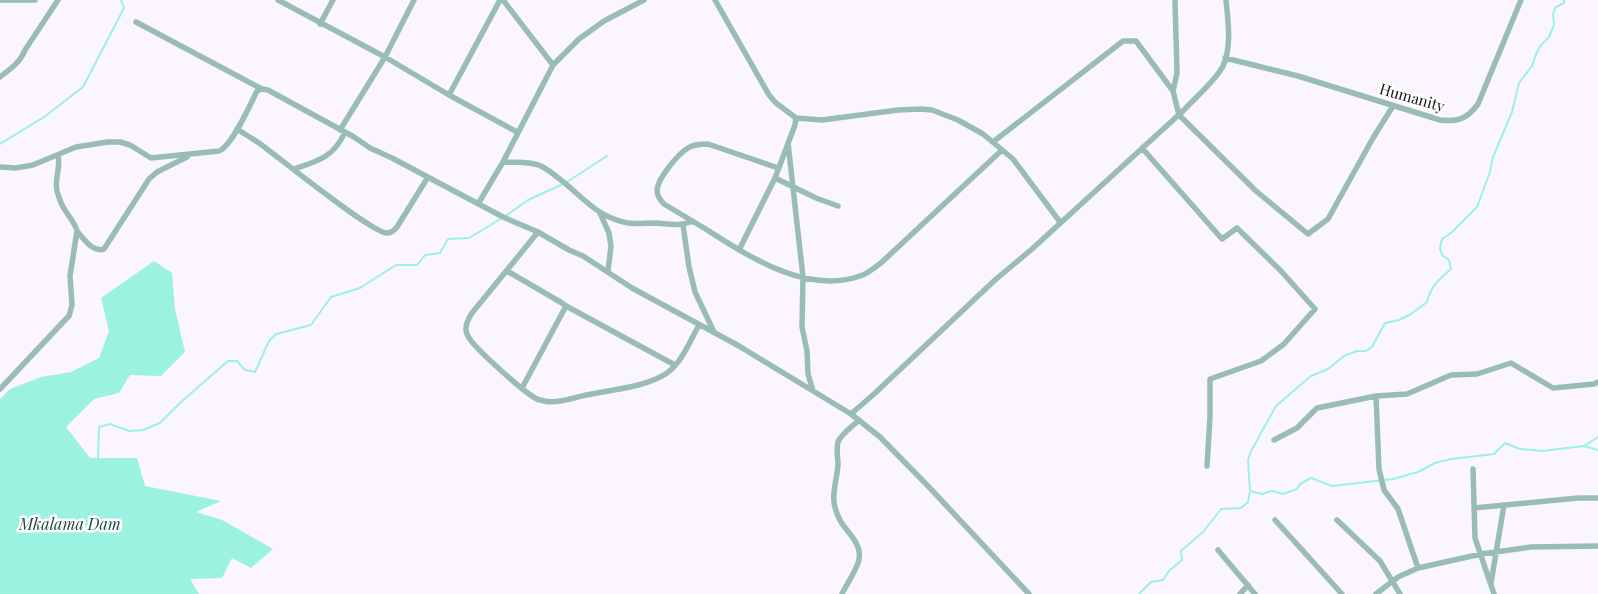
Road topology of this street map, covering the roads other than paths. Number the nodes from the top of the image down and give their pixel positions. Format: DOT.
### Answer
graph roads {
  1 [pos="1,0"];
  2 [pos="36,0"];
  3 [pos="58,0"];
  4 [pos="278,0"];
  5 [pos="333,0"];
  6 [pos="414,0"];
  7 [pos="501,0"];
  8 [pos="644,0"];
  9 [pos="715,0"];
  10 [pos="1175,0"];
  11 [pos="1226,0"];
  12 [pos="1521,0"];
  13 [pos="136,22"];
  14 [pos="320,24"];
  15 [pos="385,57"];
  16 [pos="1225,58"];
  17 [pos="553,65"];
  18 [pos="0,77"];
  19 [pos="262,89"];
  20 [pos="1172,91"];
  21 [pos="449,95"];
  22 [pos="1393,106"];
  23 [pos="1179,115"];
  24 [pos="796,118"];
  25 [pos="237,129"];
  26 [pos="342,131"];
  27 [pos="518,132"];
  28 [pos="993,142"];
  29 [pos="788,143"];
  30 [pos="1142,148"];
  31 [pos="1002,150"];
  32 [pos="58,155"];
  33 [pos="191,155"];
  34 [pos="503,162"];
  35 [pos="0,167"];
  36 [pos="778,168"];
  37 [pos="294,169"];
  38 [pos="428,177"];
  39 [pos="775,178"];
  40 [pos="793,186"];
  41 [pos="478,204"];
  42 [pos="838,206"];
  43 [pos="600,213"];
  44 [pos="693,221"];
  45 [pos="1060,222"];
  46 [pos="683,225"];
  47 [pos="77,231"];
  48 [pos="538,232"];
  49 [pos="739,250"];
  50 [pos="507,271"];
  51 [pos="608,271"];
  52 [pos="803,277"];
  53 [pos="566,306"];
  54 [pos="699,325"];
  55 [pos="714,332"];
  56 [pos="675,365"];
  57 [pos="1598,382"];
  58 [pos="522,388"];
  59 [pos="0,389"];
  60 [pos="813,391"];
  61 [pos="1376,396"];
  62 [pos="851,414"];
  63 [pos="859,420"];
  64 [pos="1274,440"];
  65 [pos="1207,466"];
  66 [pos="1473,469"];
  67 [pos="1598,498"];
  68 [pos="1504,505"];
  69 [pos="1474,508"];
  70 [pos="1275,520"];
  71 [pos="1337,520"];
  72 [pos="1598,546"];
  73 [pos="1218,550"];
  74 [pos="1496,552"];
  75 [pos="1481,554"];
  76 [pos="1418,568"];
  77 [pos="1392,581"];
  78 [pos="1248,585"];
  79 [pos="1491,585"];
  80 [pos="842,594"];
  81 [pos="1029,594"];
  82 [pos="1240,594"];
  83 [pos="1255,594"];
  84 [pos="1342,594"];
  85 [pos="1376,594"];
  86 [pos="1400,594"];
  87 [pos="1494,594"];
  1 -- 2 [label="street"];
  3 -- 18 [label="street"];
  4 -- 14 [label="street"];
  5 -- 14 [label="street"];
  6 -- 15 [label="street"];
  7 -- 17 [label="street"];
  7 -- 21 [label="street"];
  8 -- 17 [label="street"];
  9 -- 24 [label="street"];
  10 -- 20 [label="street"];
  11 -- 16 [label="street"];
  12 -- 22 [label="street, Humanity"];
  13 -- 19 [label="street"];
  14 -- 15 [label="street"];
  15 -- 21 [label="street"];
  15 -- 26 [label="street"];
  16 -- 22 [label="street, Humanity"];
  16 -- 23 [label="street"];
  17 -- 27 [label="street"];
  19 -- 25 [label="street"];
  19 -- 26 [label="street"];
  20 -- 23 [label="street"];
  20 -- 28 [label="street"];
  21 -- 27 [label="street"];
  22 -- 23 [label="street"];
  23 -- 30 [label="street"];
  24 -- 28 [label="street"];
  24 -- 29 [label="street"];
  25 -- 33 [label="street"];
  25 -- 37 [label="street"];
  26 -- 37 [label="street"];
  26 -- 38 [label="street"];
  27 -- 34 [label="street"];
  28 -- 31 [label="street"];
  29 -- 36 [label="street"];
  29 -- 40 [label="street"];
  30 -- 45 [label="street"];
  30 -- 65 [label="street"];
  31 -- 45 [label="street"];
  31 -- 52 [label="street"];
  32 -- 33 [label="street"];
  32 -- 35 [label="street"];
  32 -- 47 [label="street"];
  33 -- 47 [label="street"];
  34 -- 41 [label="street"];
  34 -- 43 [label="street"];
  36 -- 39 [label="street"];
  36 -- 44 [label="street"];
  37 -- 38 [label="street"];
  38 -- 41 [label="street"];
  39 -- 40 [label="street"];
  39 -- 49 [label="street"];
  40 -- 42 [label="street"];
  40 -- 52 [label="street"];
  41 -- 48 [label="street"];
  43 -- 46 [label="street"];
  43 -- 51 [label="street"];
  44 -- 46 [label="street"];
  44 -- 49 [label="street"];
  45 -- 62 [label="street"];
  46 -- 55 [label="street"];
  47 -- 59 [label="street"];
  48 -- 50 [label="street"];
  48 -- 51 [label="street"];
  49 -- 52 [label="street"];
  50 -- 53 [label="street"];
  50 -- 58 [label="street"];
  51 -- 54 [label="street"];
  52 -- 60 [label="street"];
  53 -- 56 [label="street"];
  53 -- 58 [label="street"];
  54 -- 55 [label="street"];
  54 -- 56 [label="street"];
  55 -- 60 [label="street"];
  56 -- 58 [label="street"];
  57 -- 61 [label="street"];
  60 -- 62 [label="street"];
  61 -- 64 [label="street"];
  61 -- 76 [label="street"];
  62 -- 63 [label="street"];
  63 -- 80 [label="street"];
  63 -- 81 [label="street"];
  66 -- 69 [label="street"];
  67 -- 68 [label="street"];
  68 -- 69 [label="street"];
  68 -- 74 [label="street"];
  69 -- 75 [label="street"];
  70 -- 84 [label="street"];
  71 -- 77 [label="street"];
  72 -- 74 [label="street"];
  73 -- 78 [label="street"];
  74 -- 75 [label="street"];
  74 -- 79 [label="street"];
  75 -- 76 [label="street"];
  75 -- 79 [label="street"];
  76 -- 77 [label="street"];
  77 -- 85 [label="street"];
  77 -- 86 [label="street"];
  78 -- 82 [label="street"];
  78 -- 83 [label="street"];
  79 -- 87 [label="street"];
}
